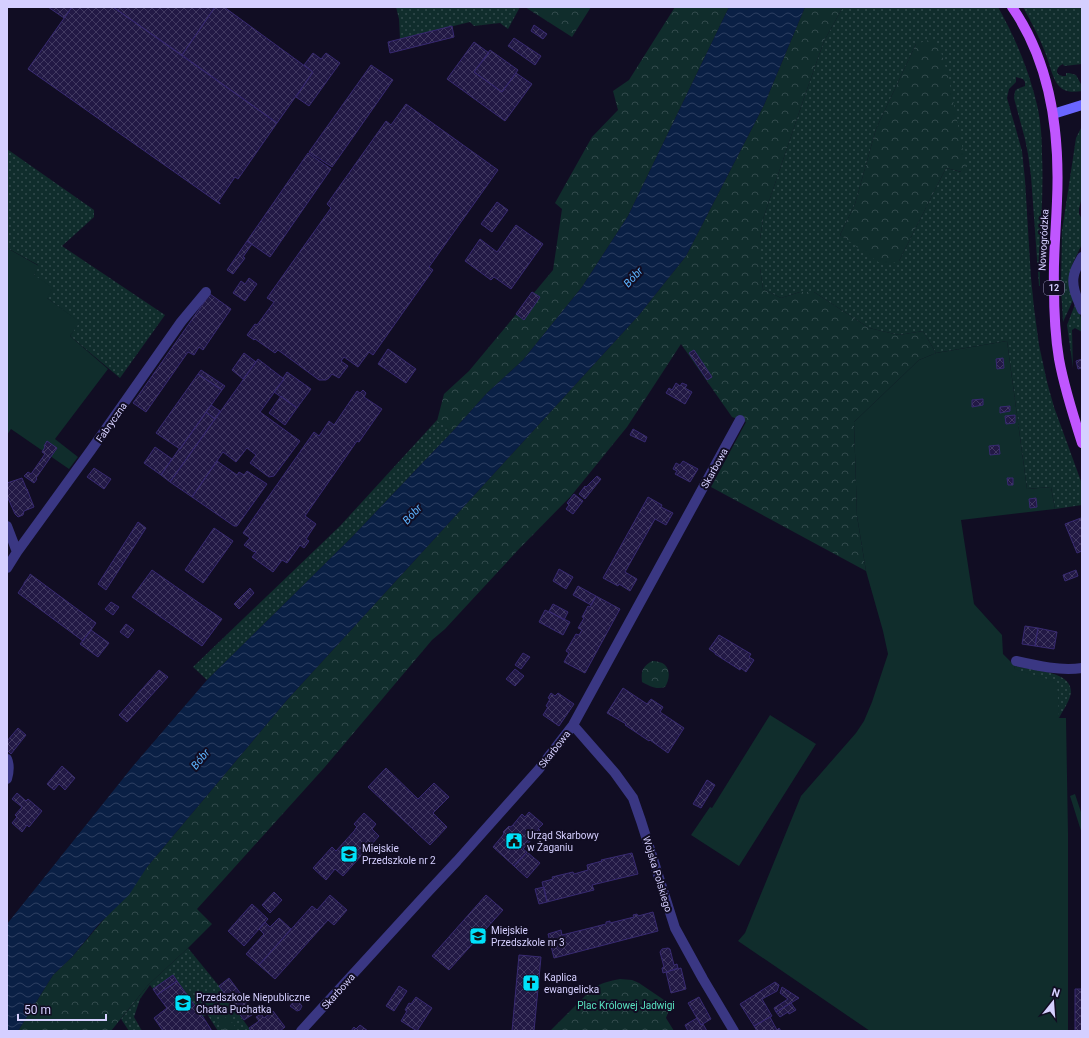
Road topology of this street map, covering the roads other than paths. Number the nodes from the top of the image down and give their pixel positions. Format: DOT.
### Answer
graph roads {
  1 [pos="1012,7"];
  2 [pos="1082,105"];
  3 [pos="1053,114"];
  4 [pos="1082,257"];
  5 [pos="206,292"];
  6 [pos="1082,310"];
  7 [pos="740,420"];
  8 [pos="1082,443"];
  9 [pos="7,526"];
  10 [pos="17,552"];
  11 [pos="7,568"];
  12 [pos="1016,661"];
  13 [pos="1082,668"];
  14 [pos="573,725"];
  15 [pos="7,759"];
  16 [pos="7,779"];
  17 [pos="301,1031"];
  18 [pos="734,1031"];
  1 -- 3 [label="main road, 12"];
  2 -- 3 [label="main road"];
  3 -- 8 [label="main road, Nowogródzka / 12"];
  4 -- 6 [label="street"];
  5 -- 10 [label="street, Fabryczna"];
  7 -- 14 [label="street, Skarbowa"];
  9 -- 10 [label="street"];
  10 -- 11 [label="street, Fabryczna"];
  12 -- 13 [label="street"];
  14 -- 17 [label="street, Skarbowa"];
  14 -- 18 [label="street, Wojska Polskiego"];
  15 -- 16 [label="street"];
}
